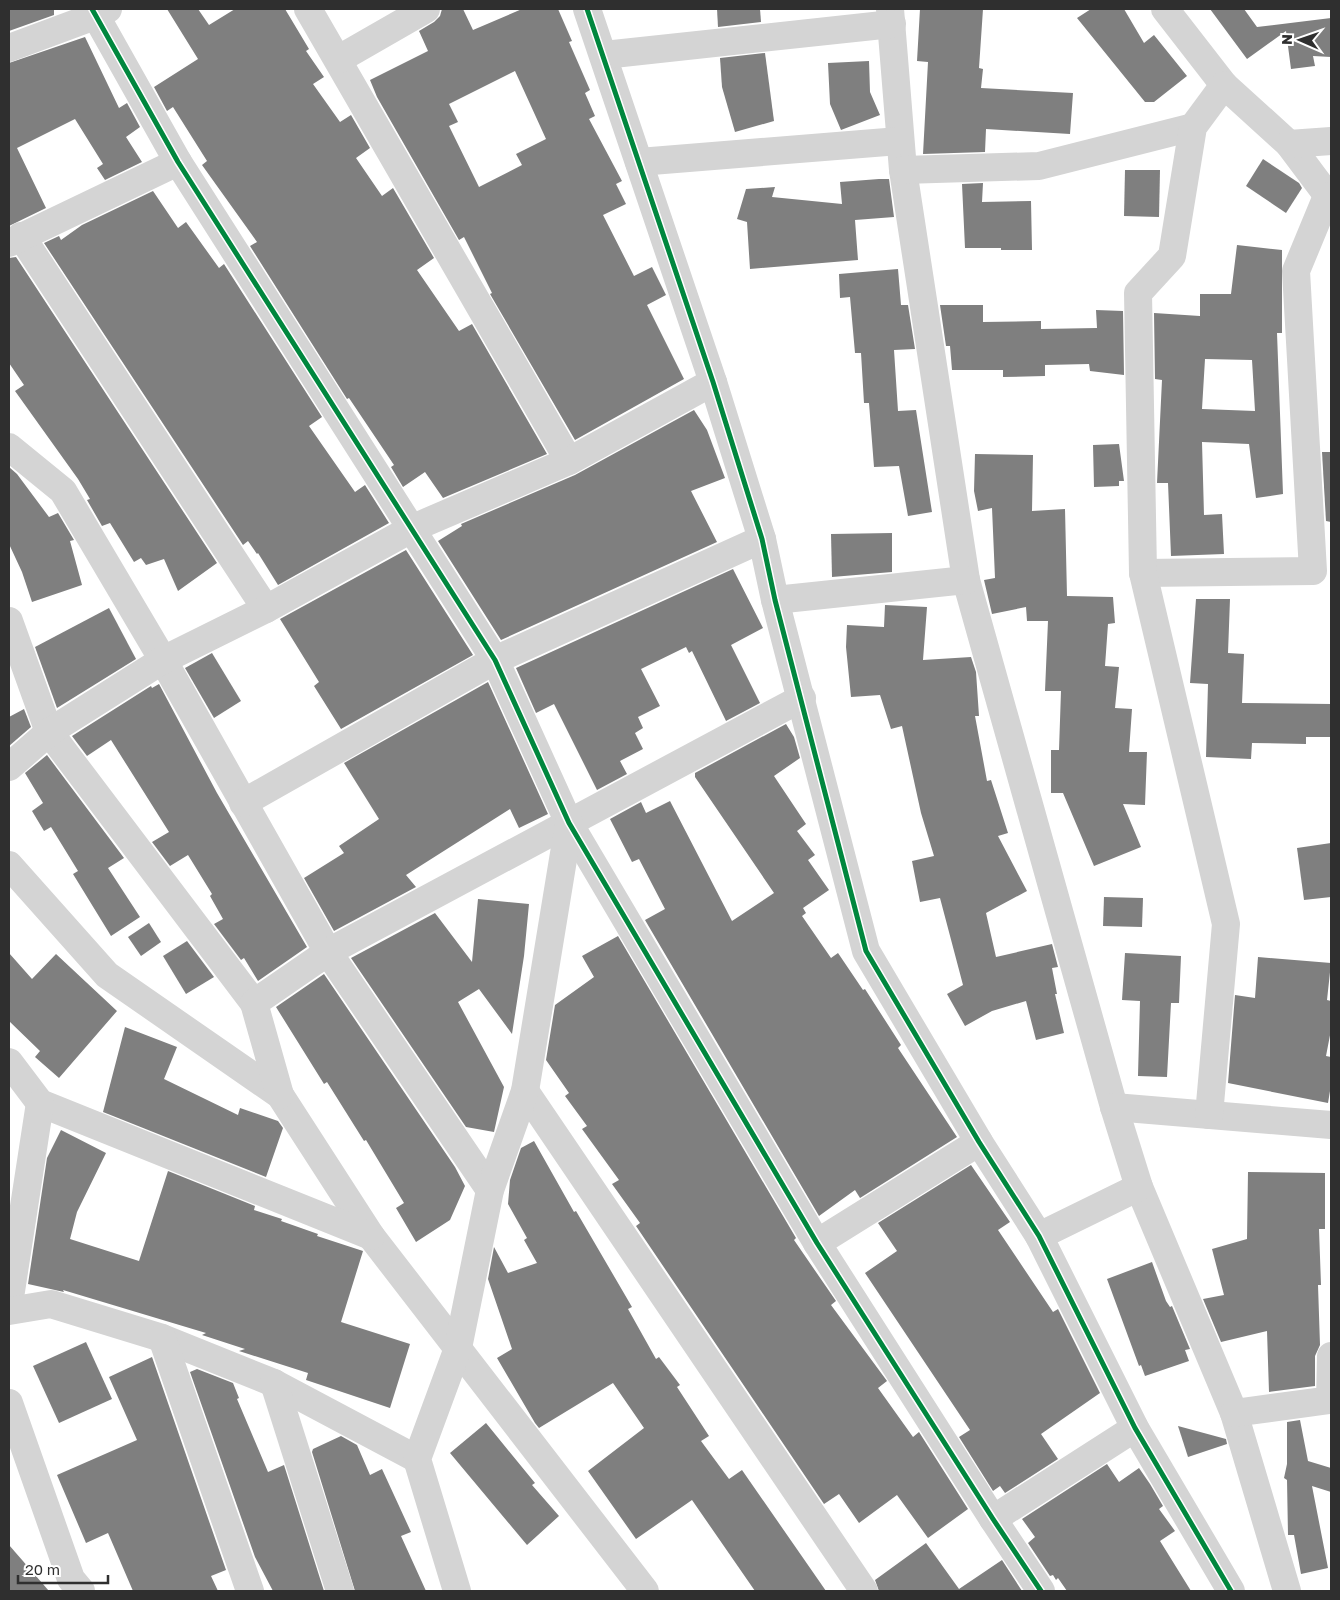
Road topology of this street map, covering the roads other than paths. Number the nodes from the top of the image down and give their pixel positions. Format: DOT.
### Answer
graph roads {
  1 [pos="308,9"];
  2 [pos="426,9"];
  3 [pos="1165,9"];
  4 [pos="591,10"];
  5 [pos="98,11"];
  6 [pos="891,16"];
  7 [pos="9,48"];
  8 [pos="604,54"];
  9 [pos="339,60"];
  10 [pos="1224,85"];
  11 [pos="1193,127"];
  12 [pos="899,141"];
  13 [pos="1331,141"];
  14 [pos="1290,144"];
  15 [pos="178,162"];
  16 [pos="639,162"];
  17 [pos="903,170"];
  18 [pos="1329,198"];
  19 [pos="15,240"];
  20 [pos="713,382"];
  21 [pos="9,447"];
  22 [pos="570,461"];
  23 [pos="413,528"];
  24 [pos="762,539"];
  25 [pos="1143,573"];
  26 [pos="966,580"];
  27 [pos="775,600"];
  28 [pos="266,609"];
  29 [pos="9,620"];
  30 [pos="162,660"];
  31 [pos="495,660"];
  32 [pos="802,698"];
  33 [pos="49,732"];
  34 [pos="9,767"];
  35 [pos="243,802"];
  36 [pos="569,823"];
  37 [pos="9,865"];
  38 [pos="328,952"];
  39 [pos="254,1003"];
  40 [pos="9,1062"];
  41 [pos="525,1091"];
  42 [pos="280,1095"];
  43 [pos="40,1103"];
  44 [pos="1114,1108"];
  45 [pos="1209,1115"];
  46 [pos="1331,1125"];
  47 [pos="979,1142"];
  48 [pos="1139,1187"];
  49 [pos="490,1190"];
  50 [pos="371,1236"];
  51 [pos="1039,1236"];
  52 [pos="818,1243"];
  53 [pos="9,1304"];
  54 [pos="9,1311"];
  55 [pos="162,1338"];
  56 [pos="458,1348"];
  57 [pos="1331,1356"];
  58 [pos="274,1383"];
  59 [pos="9,1403"];
  60 [pos="1234,1413"];
  61 [pos="1135,1428"];
  62 [pos="417,1459"];
  63 [pos="993,1519"];
  64 [pos="81,1591"];
  65 [pos="250,1591"];
  66 [pos="340,1591"];
  67 [pos="457,1591"];
  68 [pos="645,1591"];
  69 [pos="864,1591"];
  70 [pos="1041,1591"];
  71 [pos="1231,1591"];
  72 [pos="1287,1591"];
  1 -- 9 [label="street"];
  2 -- 9 [label="street"];
  3 -- 10 [label="street"];
  4 -- 8 [label="street"];
  5 -- 7 [label="street"];
  5 -- 15 [label="street"];
  6 -- 8 [label="street"];
  6 -- 12 [label="street"];
  8 -- 16 [label="street"];
  9 -- 22 [label="street"];
  10 -- 11 [label="street"];
  10 -- 14 [label="street"];
  11 -- 17 [label="street"];
  11 -- 25 [label="street"];
  12 -- 16 [label="street"];
  12 -- 17 [label="street"];
  13 -- 14 [label="street"];
  14 -- 18 [label="street"];
  15 -- 19 [label="street"];
  15 -- 23 [label="street"];
  16 -- 20 [label="street"];
  17 -- 26 [label="street"];
  18 -- 25 [label="street"];
  19 -- 28 [label="street"];
  20 -- 22 [label="street"];
  20 -- 24 [label="street"];
  21 -- 30 [label="street"];
  22 -- 23 [label="street"];
  23 -- 28 [label="street"];
  23 -- 31 [label="street"];
  24 -- 27 [label="street"];
  24 -- 31 [label="street"];
  25 -- 45 [label="street"];
  26 -- 27 [label="street"];
  26 -- 44 [label="street"];
  27 -- 32 [label="street"];
  28 -- 30 [label="street"];
  29 -- 33 [label="street"];
  30 -- 33 [label="street"];
  30 -- 35 [label="street"];
  31 -- 35 [label="street"];
  31 -- 36 [label="street"];
  32 -- 36 [label="street"];
  32 -- 47 [label="street"];
  33 -- 34 [label="street"];
  33 -- 39 [label="street"];
  35 -- 38 [label="street"];
  36 -- 38 [label="street"];
  36 -- 41 [label="street"];
  36 -- 52 [label="street"];
  37 -- 42 [label="street"];
  38 -- 39 [label="street"];
  38 -- 49 [label="street"];
  39 -- 42 [label="street"];
  40 -- 43 [label="street"];
  41 -- 49 [label="street"];
  41 -- 69 [label="street"];
  42 -- 50 [label="street"];
  43 -- 50 [label="street"];
  43 -- 53 [label="street"];
  44 -- 45 [label="street"];
  44 -- 48 [label="street"];
  45 -- 46 [label="street"];
  47 -- 51 [label="street"];
  47 -- 52 [label="street"];
  48 -- 51 [label="street"];
  48 -- 60 [label="street"];
  49 -- 56 [label="street"];
  50 -- 56 [label="street"];
  51 -- 61 [label="street"];
  52 -- 63 [label="street"];
  54 -- 55 [label="street"];
  55 -- 58 [label="street"];
  55 -- 65 [label="street"];
  56 -- 62 [label="street"];
  56 -- 68 [label="street"];
  57 -- 60 [label="street"];
  58 -- 62 [label="street"];
  58 -- 66 [label="street"];
  59 -- 64 [label="street"];
  60 -- 72 [label="street"];
  61 -- 63 [label="street"];
  61 -- 71 [label="street"];
  62 -- 67 [label="street"];
  63 -- 70 [label="street"];
}
